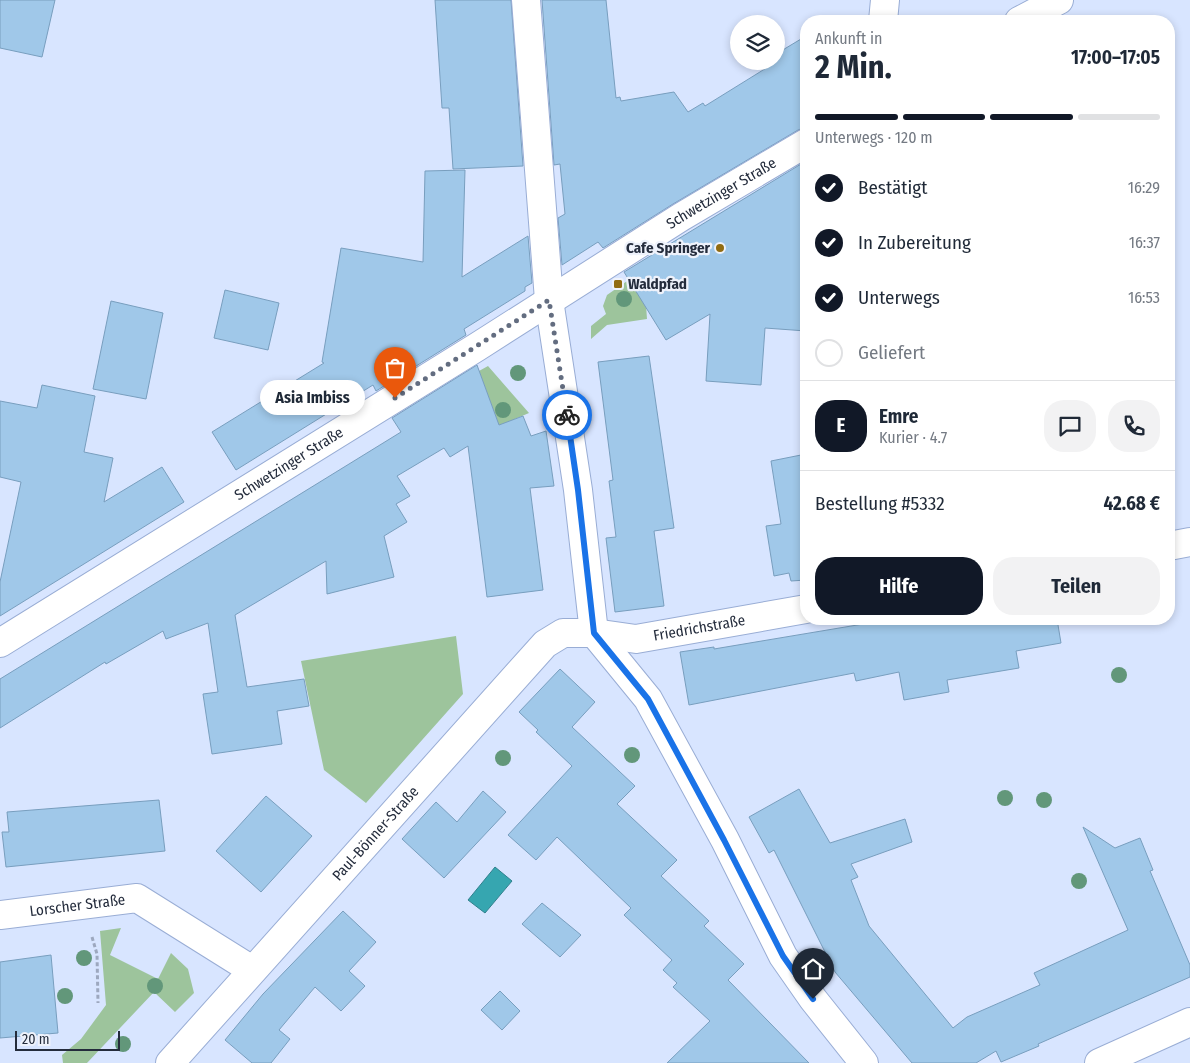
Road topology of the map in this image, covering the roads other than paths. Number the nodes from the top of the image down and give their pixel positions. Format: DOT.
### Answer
graph roads {
  1 [pos="526,0"];
  2 [pos="885,0"];
  3 [pos="1058,0"];
  4 [pos="884,15"];
  5 [pos="1030,15"];
  6 [pos="800,148"];
  7 [pos="549,300"];
  8 [pos="1190,542"];
  9 [pos="1175,545"];
  10 [pos="800,610"];
  11 [pos="594,633"];
  12 [pos="0,643"];
  13 [pos="0,916"];
  14 [pos="252,970"];
  15 [pos="1190,1022"];
  16 [pos="170,1063"];
  17 [pos="864,1063"];
  18 [pos="1098,1063"];
  1 -- 7 [label="street"];
  2 -- 4 [label="street"];
  3 -- 5 [label="street"];
  6 -- 7 [label="street, Schwetzinger Straße"];
  7 -- 11 [label="street"];
  7 -- 12 [label="street, Schwetzinger Straße"];
  8 -- 9 [label="street"];
  10 -- 11 [label="street, Friedrichstraße"];
  11 -- 14 [label="street, Paul-Bönner-Straße"];
  11 -- 17 [label="street"];
  13 -- 14 [label="street, Lorscher Straße"];
  14 -- 16 [label="street, Paul-Bönner-Straße"];
  15 -- 18 [label="street"];
}
